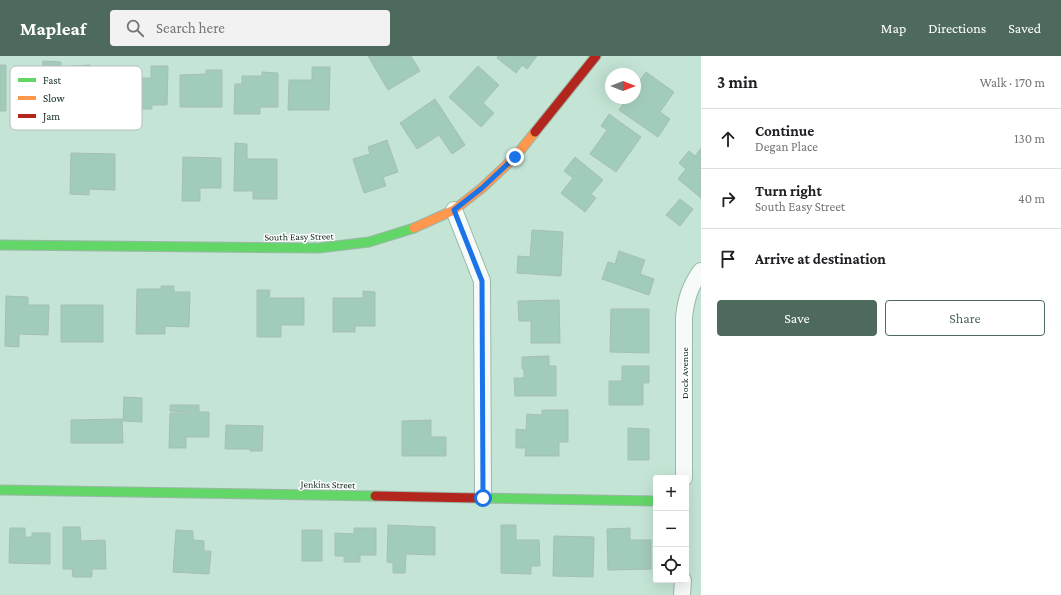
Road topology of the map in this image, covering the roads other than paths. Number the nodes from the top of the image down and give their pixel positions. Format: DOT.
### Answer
graph roads {
  1 [pos="596,56"];
  2 [pos="454,210"];
  3 [pos="0,245"];
  4 [pos="701,271"];
  5 [pos="684,475"];
  6 [pos="0,490"];
  7 [pos="483,498"];
  8 [pos="653,501"];
  9 [pos="683,583"];
  10 [pos="682,595"];
  1 -- 2 [label="street, South Easy Street"];
  2 -- 3 [label="street, South Easy Street"];
  2 -- 7 [label="street"];
  4 -- 5 [label="street, Dock Avenue"];
  6 -- 7 [label="street, Jenkins Street"];
  7 -- 8 [label="street, Jenkins Street"];
  9 -- 10 [label="street"];
}
